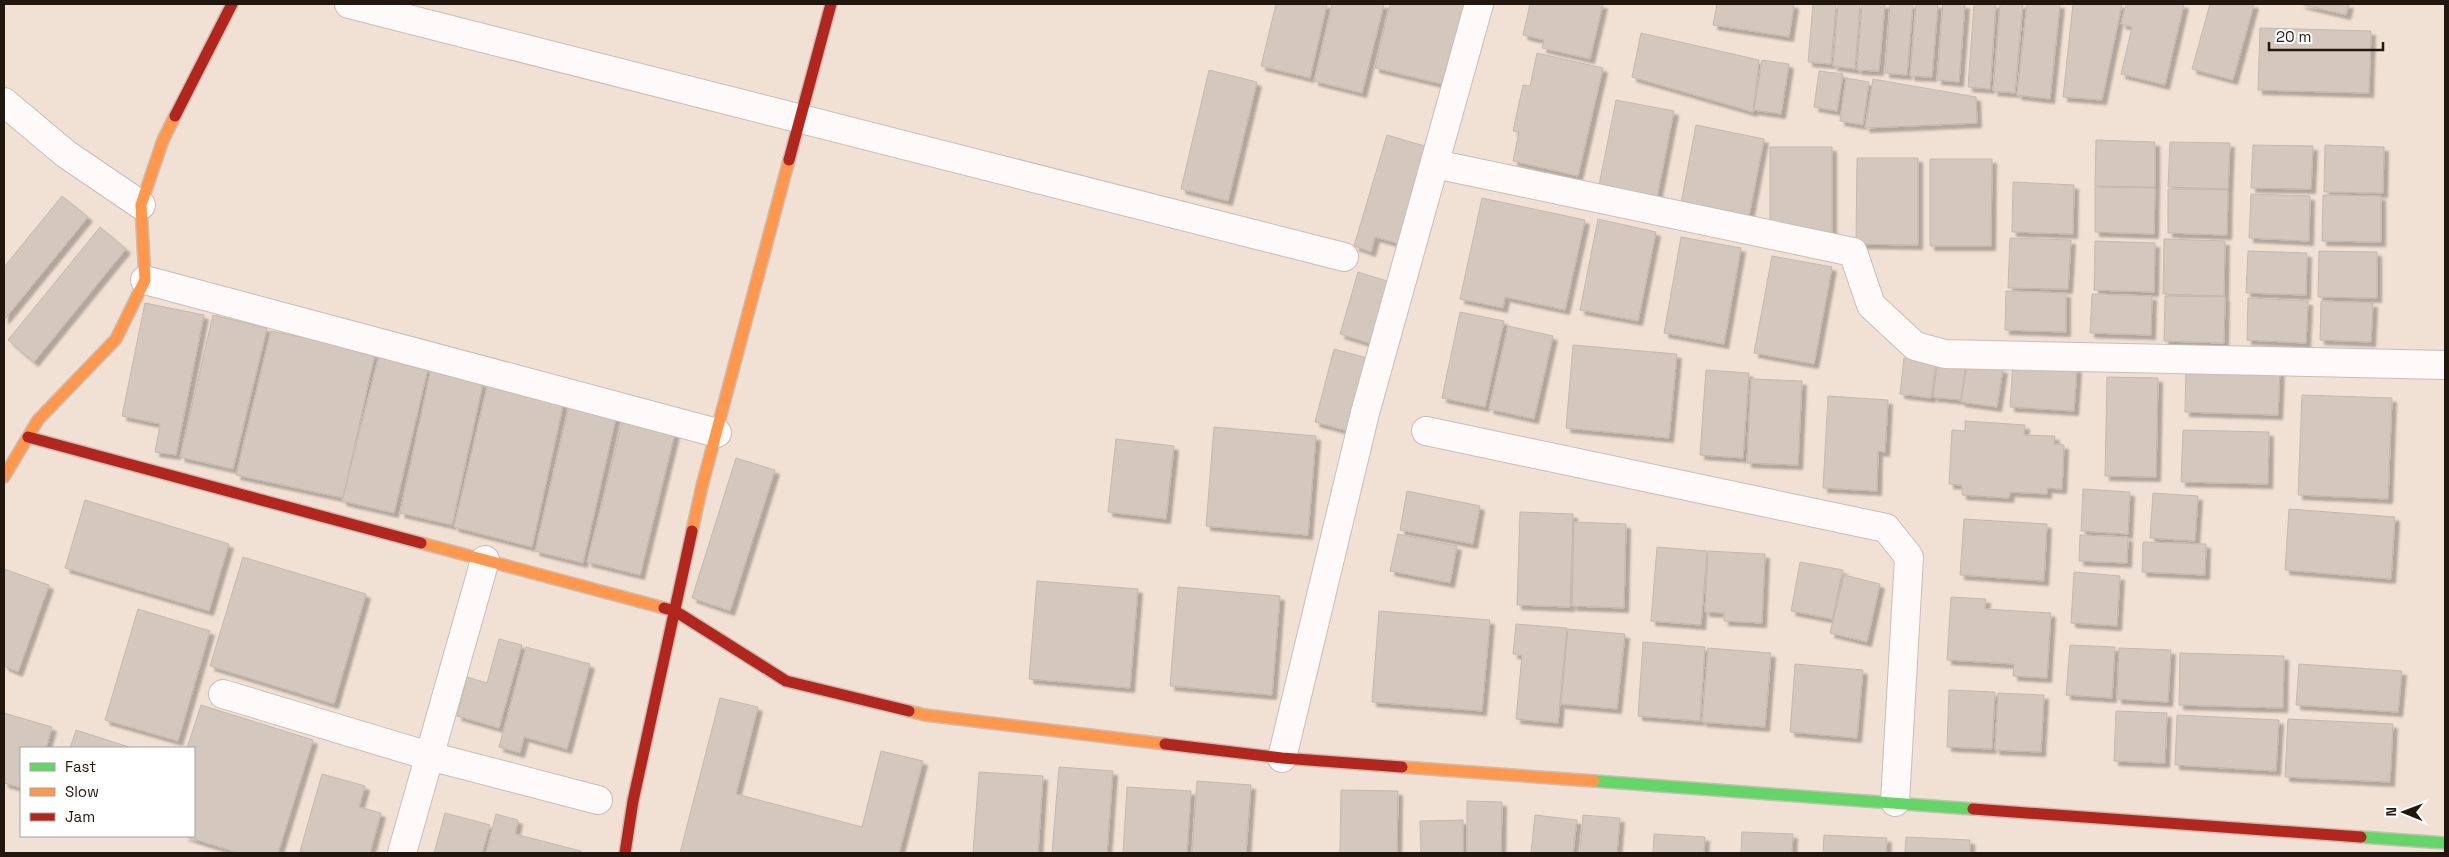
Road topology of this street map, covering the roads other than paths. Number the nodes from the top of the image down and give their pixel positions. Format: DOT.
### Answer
graph roads {
  1 [pos="232,4"];
  2 [pos="349,4"];
  3 [pos="831,4"];
  4 [pos="1479,4"];
  5 [pos="4,102"];
  6 [pos="801,118"];
  7 [pos="1435,164"];
  8 [pos="141,205"];
  9 [pos="1344,257"];
  10 [pos="145,280"];
  11 [pos="2445,365"];
  12 [pos="1426,431"];
  13 [pos="717,433"];
  14 [pos="28,437"];
  15 [pos="4,477"];
  16 [pos="485,560"];
  17 [pos="675,612"];
  18 [pos="223,694"];
  19 [pos="429,756"];
  20 [pos="1282,758"];
  21 [pos="598,800"];
  22 [pos="1895,802"];
  23 [pos="2445,843"];
  24 [pos="402,853"];
  25 [pos="625,853"];
  1 -- 8 [label="street"];
  2 -- 6 [label="street"];
  3 -- 6 [label="street"];
  4 -- 7 [label="street"];
  5 -- 8 [label="street"];
  6 -- 9 [label="street"];
  6 -- 13 [label="street"];
  7 -- 11 [label="street"];
  7 -- 20 [label="street"];
  8 -- 10 [label="street"];
  10 -- 13 [label="street"];
  10 -- 14 [label="street"];
  12 -- 22 [label="street"];
  13 -- 17 [label="street"];
  14 -- 15 [label="street"];
  14 -- 16 [label="street"];
  16 -- 17 [label="street"];
  16 -- 19 [label="street"];
  17 -- 20 [label="street"];
  17 -- 25 [label="street"];
  18 -- 19 [label="street"];
  19 -- 21 [label="street"];
  19 -- 24 [label="street"];
  20 -- 22 [label="street"];
  22 -- 23 [label="street"];
}
